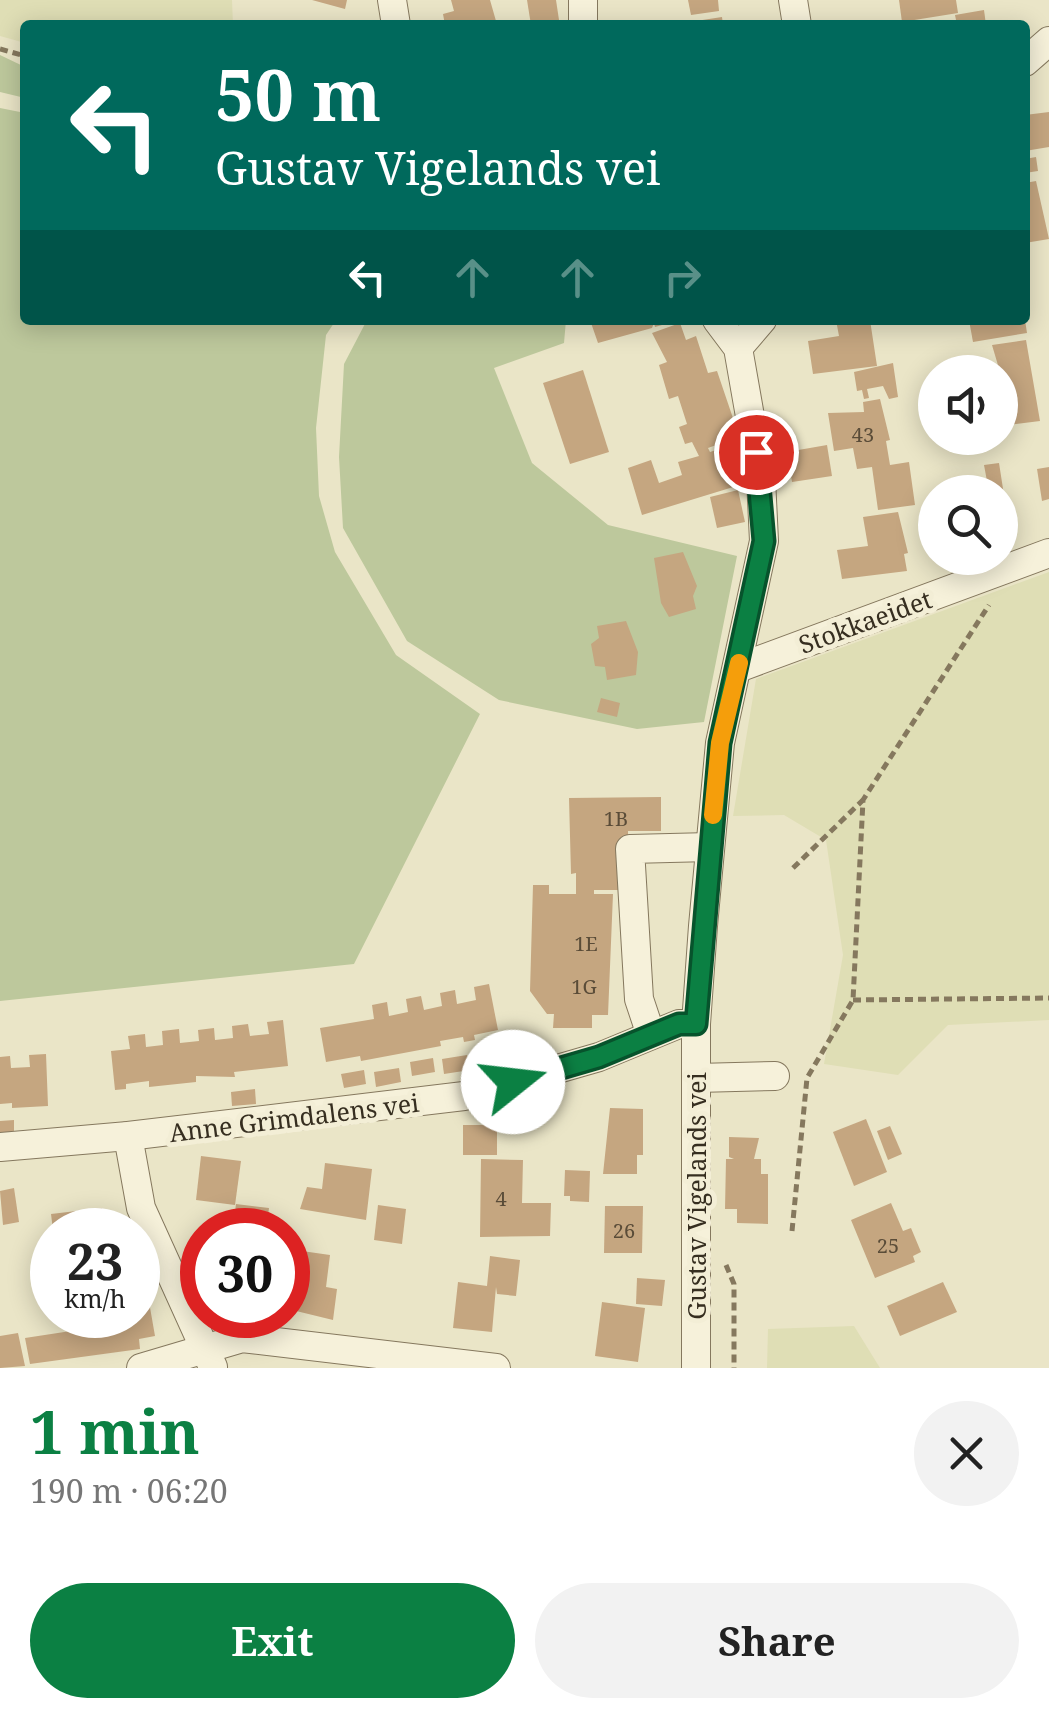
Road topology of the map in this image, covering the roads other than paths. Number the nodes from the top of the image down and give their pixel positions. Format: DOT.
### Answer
graph roads {
  1 [pos="1049,41"];
  2 [pos="1030,58"];
  3 [pos="721,325"];
  4 [pos="758,325"];
  5 [pos="738,348"];
  6 [pos="1049,552"];
  7 [pos="738,668"];
  8 [pos="710,848"];
  9 [pos="696,1024"];
  10 [pos="651,1035"];
  11 [pos="775,1076"];
  12 [pos="698,1078"];
  13 [pos="128,1136"];
  14 [pos="0,1147"];
  15 [pos="210,1360"];
  16 [pos="141,1368"];
  17 [pos="496,1368"];
  18 [pos="696,1368"];
  1 -- 2 [label="street"];
  3 -- 5 [label="street, Gustav Vigelands vei"];
  4 -- 5 [label="street"];
  5 -- 7 [label="street, Gustav Vigelands vei"];
  6 -- 7 [label="street, Stokkaeidet"];
  7 -- 8 [label="street, Gustav Vigelands vei"];
  8 -- 9 [label="street, Gustav Vigelands vei"];
  8 -- 10 [label="street"];
  9 -- 10 [label="street, Anne Grimdalens vei"];
  9 -- 12 [label="street, Gustav Vigelands vei"];
  10 -- 13 [label="street, Anne Grimdalens vei"];
  11 -- 12 [label="street"];
  12 -- 18 [label="street, Gustav Vigelands vei"];
  13 -- 14 [label="street, Anne Grimdalens vei"];
  13 -- 15 [label="street"];
  15 -- 16 [label="street"];
  15 -- 17 [label="street"];
}
